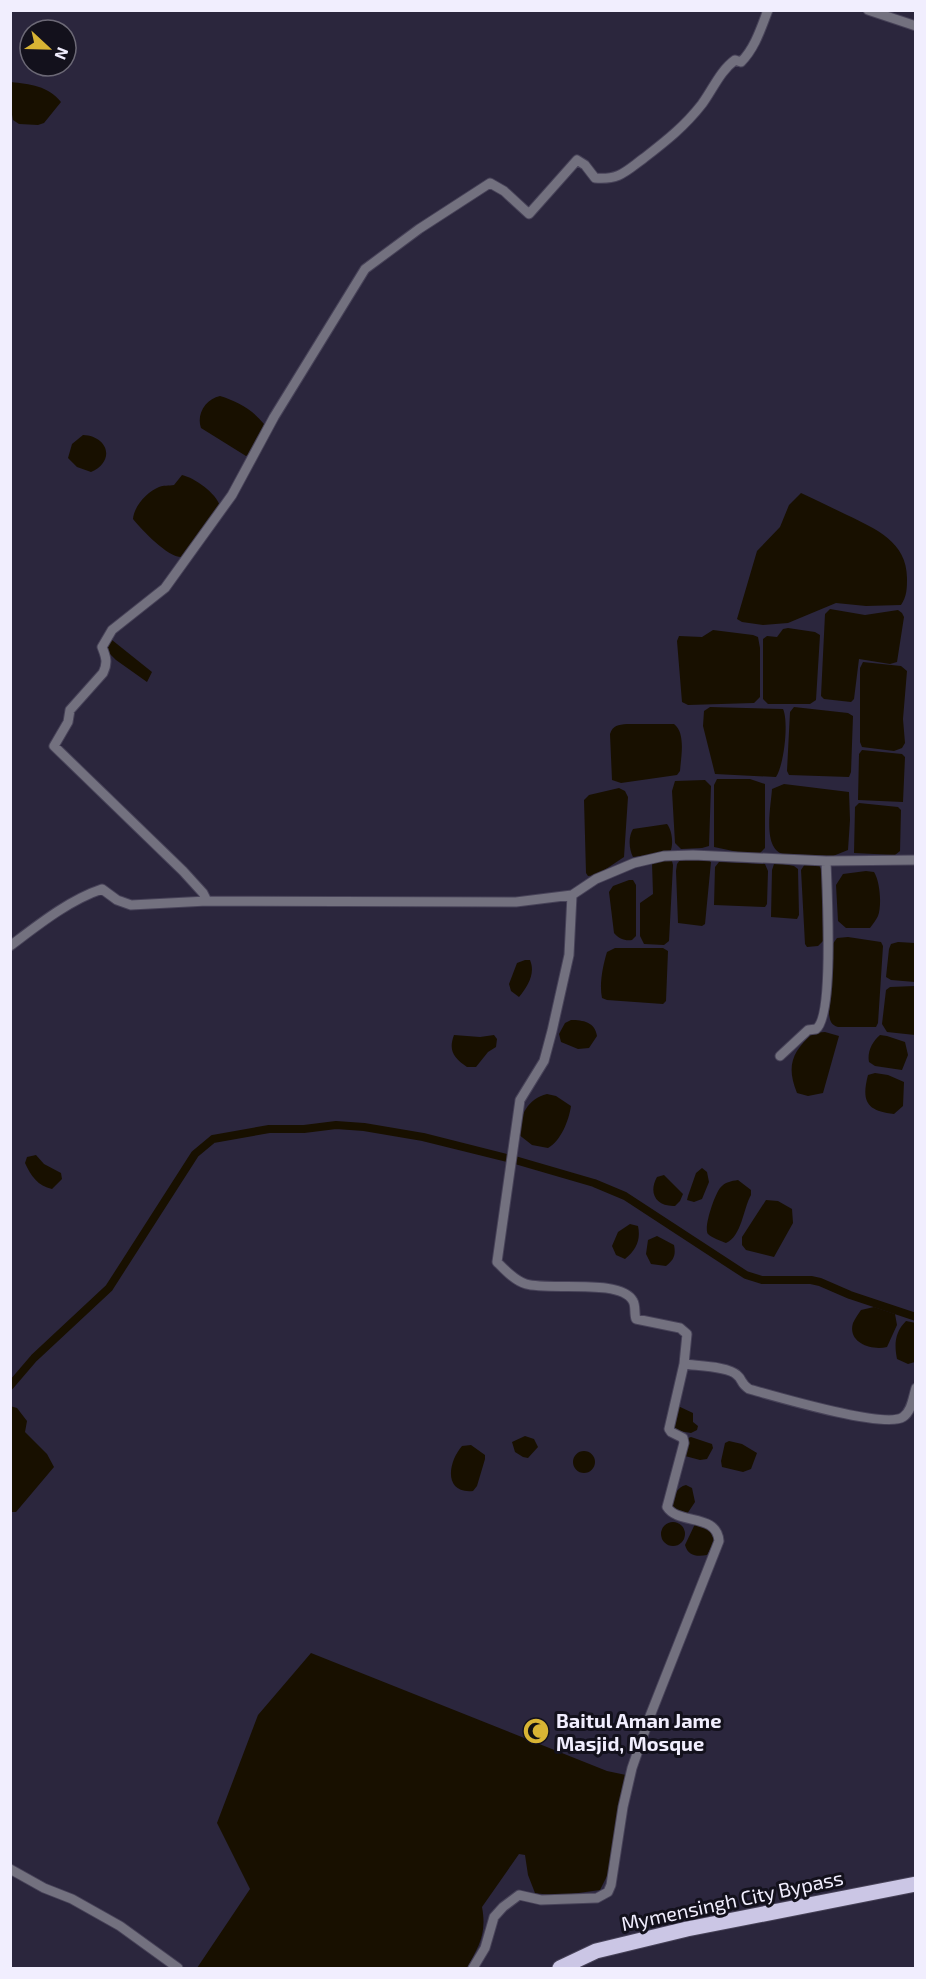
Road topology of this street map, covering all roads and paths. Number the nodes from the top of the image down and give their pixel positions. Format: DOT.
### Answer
graph roads {
  1 [pos="768,10"];
  2 [pos="868,10"];
  3 [pos="915,26"];
  4 [pos="915,860"];
  5 [pos="826,861"];
  6 [pos="572,895"];
  7 [pos="207,901"];
  8 [pos="10,946"];
  9 [pos="780,1056"];
  10 [pos="684,1364"];
  11 [pos="915,1388"];
  12 [pos="10,1869"];
  13 [pos="915,1884"];
  14 [pos="178,1968"];
  15 [pos="473,1968"];
  16 [pos="562,1968"];
  1 -- 7 [label="street"];
  2 -- 3 [label="street"];
  4 -- 5 [label="street"];
  5 -- 6 [label="street"];
  5 -- 9 [label="street"];
  6 -- 7 [label="street"];
  6 -- 10 [label="street"];
  7 -- 8 [label="street"];
  10 -- 11 [label="street"];
  10 -- 15 [label="street"];
  12 -- 14 [label="street"];
  13 -- 16 [label="highway, Mymensingh City Bypass"];
}
